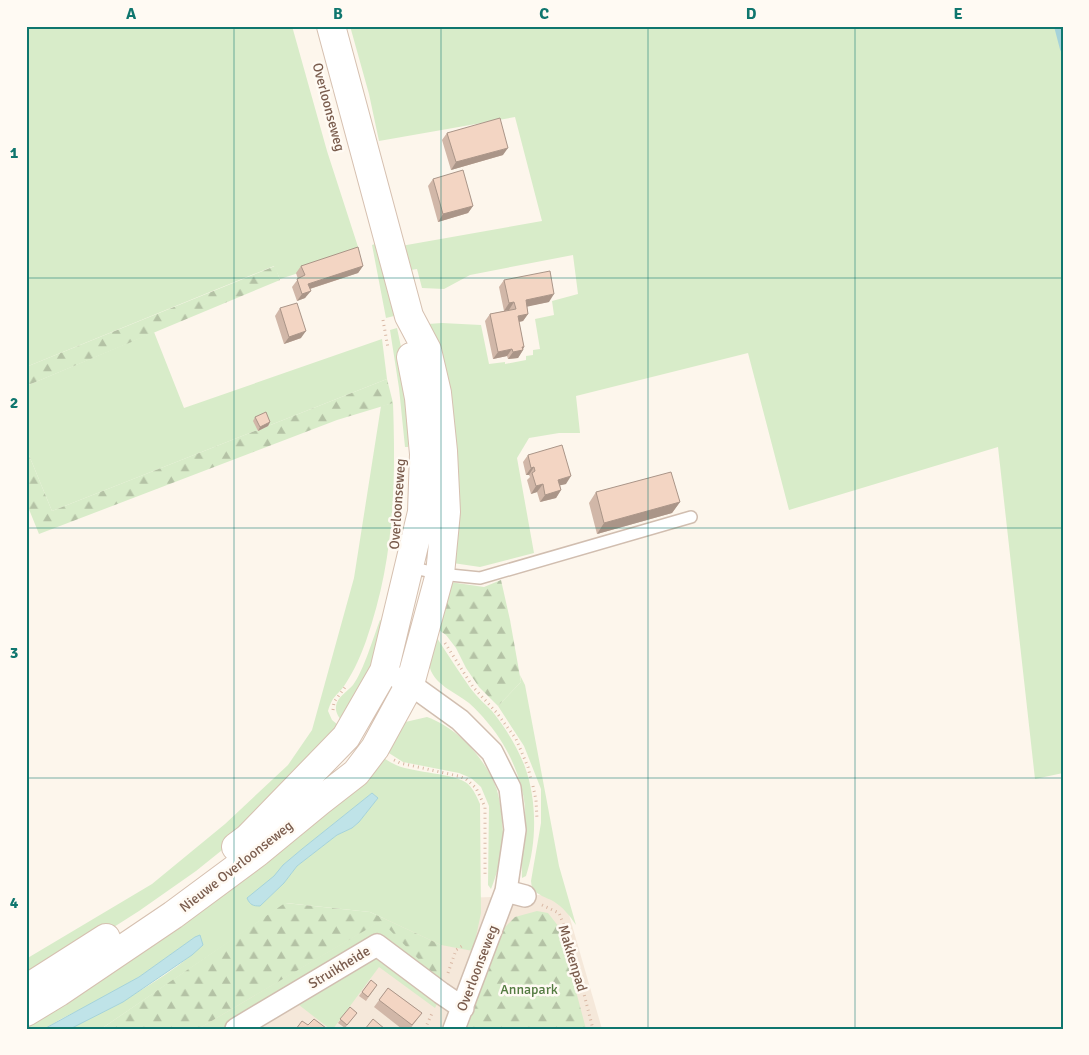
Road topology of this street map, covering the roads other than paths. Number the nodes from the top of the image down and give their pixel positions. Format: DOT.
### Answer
graph roads {
  1 [pos="331,26"];
  2 [pos="409,316"];
  3 [pos="691,517"];
  4 [pos="410,567"];
  5 [pos="440,574"];
  6 [pos="384,671"];
  7 [pos="410,684"];
  8 [pos="26,989"];
  9 [pos="463,1008"];
  10 [pos="26,1012"];
  11 [pos="236,1029"];
  12 [pos="454,1029"];
  1 -- 2 [label="street, Overloonseweg"];
  2 -- 4 [label="street, Overloonseweg"];
  2 -- 5 [label="street, Overloonseweg"];
  3 -- 5 [label="lane"];
  4 -- 5 [label="lane"];
  4 -- 6 [label="street, Overloonseweg"];
  5 -- 7 [label="street, Overloonseweg"];
  6 -- 7 [label="street, Overloonseweg"];
  6 -- 8 [label="street, Nieuwe Overloonseweg"];
  7 -- 9 [label="street, Overloonseweg"];
  7 -- 10 [label="street, Nieuwe Overloonseweg"];
  9 -- 11 [label="street, Struikheide"];
  9 -- 12 [label="street, Overloonseweg"];
}
